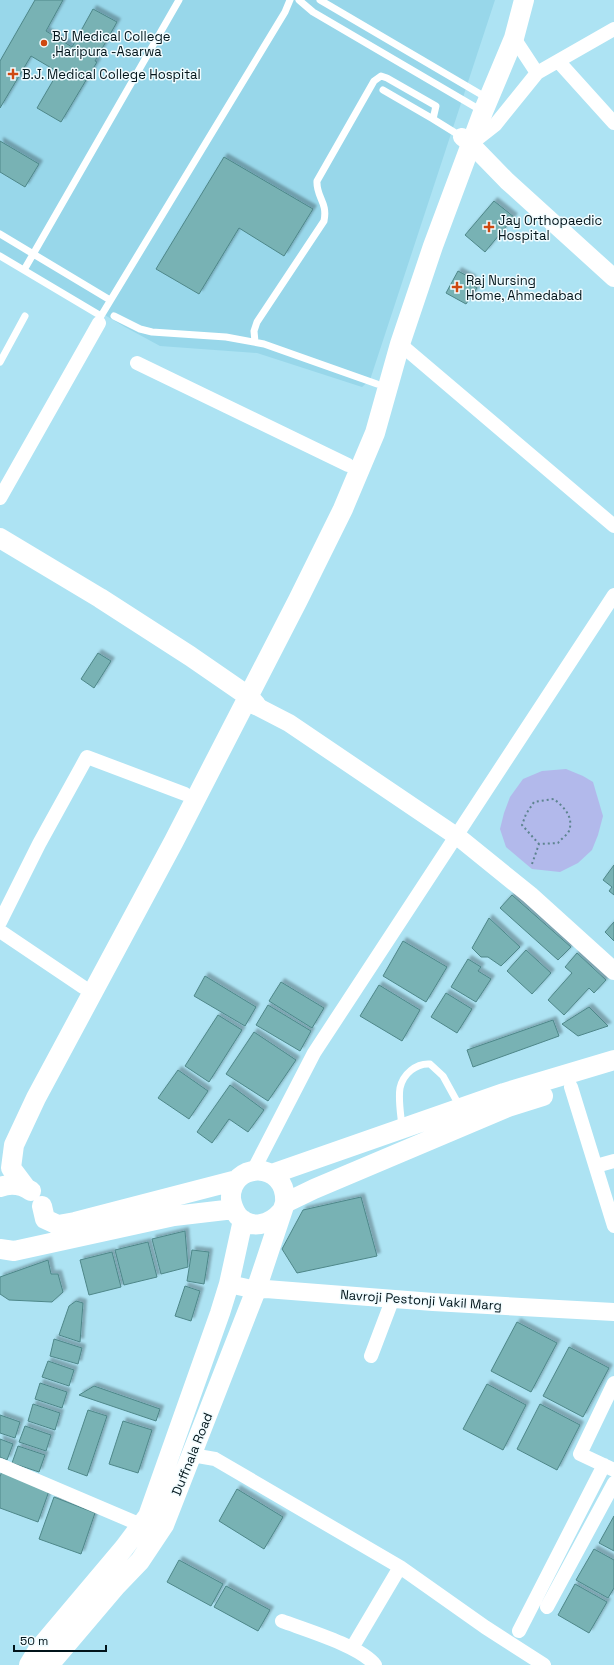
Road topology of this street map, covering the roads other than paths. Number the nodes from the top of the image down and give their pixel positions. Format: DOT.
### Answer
graph roads {
  1 [pos="179,0"];
  2 [pos="290,0"];
  3 [pos="299,0"];
  4 [pos="320,0"];
  5 [pos="513,0"];
  6 [pos="524,0"];
  7 [pos="614,29"];
  8 [pos="514,38"];
  9 [pos="558,61"];
  10 [pos="537,73"];
  11 [pos="383,90"];
  12 [pos="480,102"];
  13 [pos="433,119"];
  14 [pos="614,123"];
  15 [pos="466,140"];
  16 [pos="0,234"];
  17 [pos="33,253"];
  18 [pos="0,256"];
  19 [pos="24,270"];
  20 [pos="614,278"];
  21 [pos="110,300"];
  22 [pos="25,316"];
  23 [pos="114,316"];
  24 [pos="100,320"];
  25 [pos="254,342"];
  26 [pos="400,344"];
  27 [pos="0,362"];
  28 [pos="137,363"];
  29 [pos="377,384"];
  30 [pos="348,465"];
  31 [pos="0,498"];
  32 [pos="614,526"];
  33 [pos="0,538"];
  34 [pos="0,549"];
  35 [pos="614,595"];
  36 [pos="244,698"];
  37 [pos="185,794"];
  38 [pos="457,836"];
  39 [pos="0,922"];
  40 [pos="0,931"];
  41 [pos="614,971"];
  42 [pos="83,987"];
  43 [pos="614,1060"];
  44 [pos="614,1073"];
  45 [pos="571,1087"];
  46 [pos="461,1108"];
  47 [pos="402,1129"];
  48 [pos="0,1149"];
  49 [pos="614,1161"];
  50 [pos="596,1166"];
  51 [pos="254,1175"];
  52 [pos="0,1187"];
  53 [pos="26,1188"];
  54 [pos="42,1206"];
  55 [pos="283,1207"];
  56 [pos="612,1212"];
  57 [pos="238,1215"];
  58 [pos="614,1226"];
  59 [pos="10,1250"];
  60 [pos="229,1284"];
  61 [pos="256,1290"];
  62 [pos="393,1298"];
  63 [pos="614,1312"];
  64 [pos="371,1356"];
  65 [pos="614,1383"];
  66 [pos="611,1399"];
  67 [pos="192,1455"];
  68 [pos="0,1465"];
  69 [pos="609,1468"];
  70 [pos="614,1482"];
  71 [pos="141,1525"];
  72 [pos="400,1567"];
  73 [pos="547,1607"];
  74 [pos="282,1621"];
  75 [pos="519,1630"];
  76 [pos="352,1648"];
  77 [pos="29,1665"];
  78 [pos="49,1665"];
  79 [pos="375,1665"];
  80 [pos="544,1665"];
  1 -- 17 [label="lane"];
  2 -- 21 [label="lane"];
  3 -- 12 [label="lane"];
  4 -- 12 [label="lane"];
  5 -- 12 [label="main road"];
  6 -- 8 [label="main road"];
  7 -- 9 [label="street"];
  8 -- 10 [label="street"];
  8 -- 12 [label="main road"];
  9 -- 10 [label="street"];
  9 -- 14 [label="street"];
  10 -- 15 [label="street"];
  11 -- 13 [label="lane"];
  12 -- 15 [label="main road"];
  13 -- 15 [label="lane"];
  13 -- 25 [label="lane"];
  15 -- 20 [label="street"];
  15 -- 26 [label="main road"];
  15 -- 29 [label="main road"];
  16 -- 17 [label="lane"];
  17 -- 19 [label="lane"];
  17 -- 21 [label="lane"];
  18 -- 19 [label="lane"];
  19 -- 24 [label="lane"];
  21 -- 24 [label="lane"];
  22 -- 27 [label="lane"];
  23 -- 25 [label="lane"];
  24 -- 31 [label="street"];
  25 -- 29 [label="lane"];
  26 -- 32 [label="street"];
  26 -- 36 [label="main road"];
  28 -- 30 [label="street"];
  29 -- 30 [label="main road"];
  30 -- 36 [label="main road"];
  33 -- 36 [label="main road"];
  34 -- 36 [label="main road"];
  35 -- 38 [label="street"];
  36 -- 37 [label="main road"];
  36 -- 38 [label="street"];
  36 -- 53 [label="main road"];
  37 -- 39 [label="street"];
  37 -- 42 [label="main road"];
  38 -- 41 [label="street"];
  38 -- 51 [label="street"];
  40 -- 42 [label="street"];
  42 -- 48 [label="main road"];
  43 -- 46 [label="main road"];
  44 -- 45 [label="main road"];
  45 -- 50 [label="street"];
  45 -- 55 [label="main road"];
  46 -- 47 [label="main road"];
  46 -- 47 [label="lane"];
  47 -- 51 [label="main road"];
  49 -- 50 [label="street"];
  50 -- 56 [label="street"];
  51 -- 54 [label="main road"];
  51 -- 55 [label="main road"];
  51 -- 57 [label="main road"];
  52 -- 53 [label="main road"];
  53 -- 54 [label="main road"];
  54 -- 59 [label="main road"];
  55 -- 57 [label="main road"];
  55 -- 61 [label="main road, Duffnala Road"];
  56 -- 58 [label="street"];
  57 -- 59 [label="main road"];
  57 -- 60 [label="main road"];
  60 -- 61 [label="street, Navroji Pestonji Vakil Marg"];
  60 -- 71 [label="main road"];
  61 -- 62 [label="street, Navroji Pestonji Vakil Marg"];
  61 -- 67 [label="main road, Duffnala Road"];
  62 -- 63 [label="street, Navroji Pestonji Vakil Marg"];
  62 -- 64 [label="street"];
  65 -- 66 [label="street"];
  66 -- 69 [label="street"];
  67 -- 72 [label="street"];
  67 -- 78 [label="main road, Duffnala Road"];
  68 -- 71 [label="street"];
  69 -- 75 [label="street"];
  70 -- 73 [label="street"];
  71 -- 77 [label="main road"];
  72 -- 76 [label="street"];
  72 -- 80 [label="street"];
  74 -- 76 [label="street"];
  76 -- 79 [label="street"];
}
